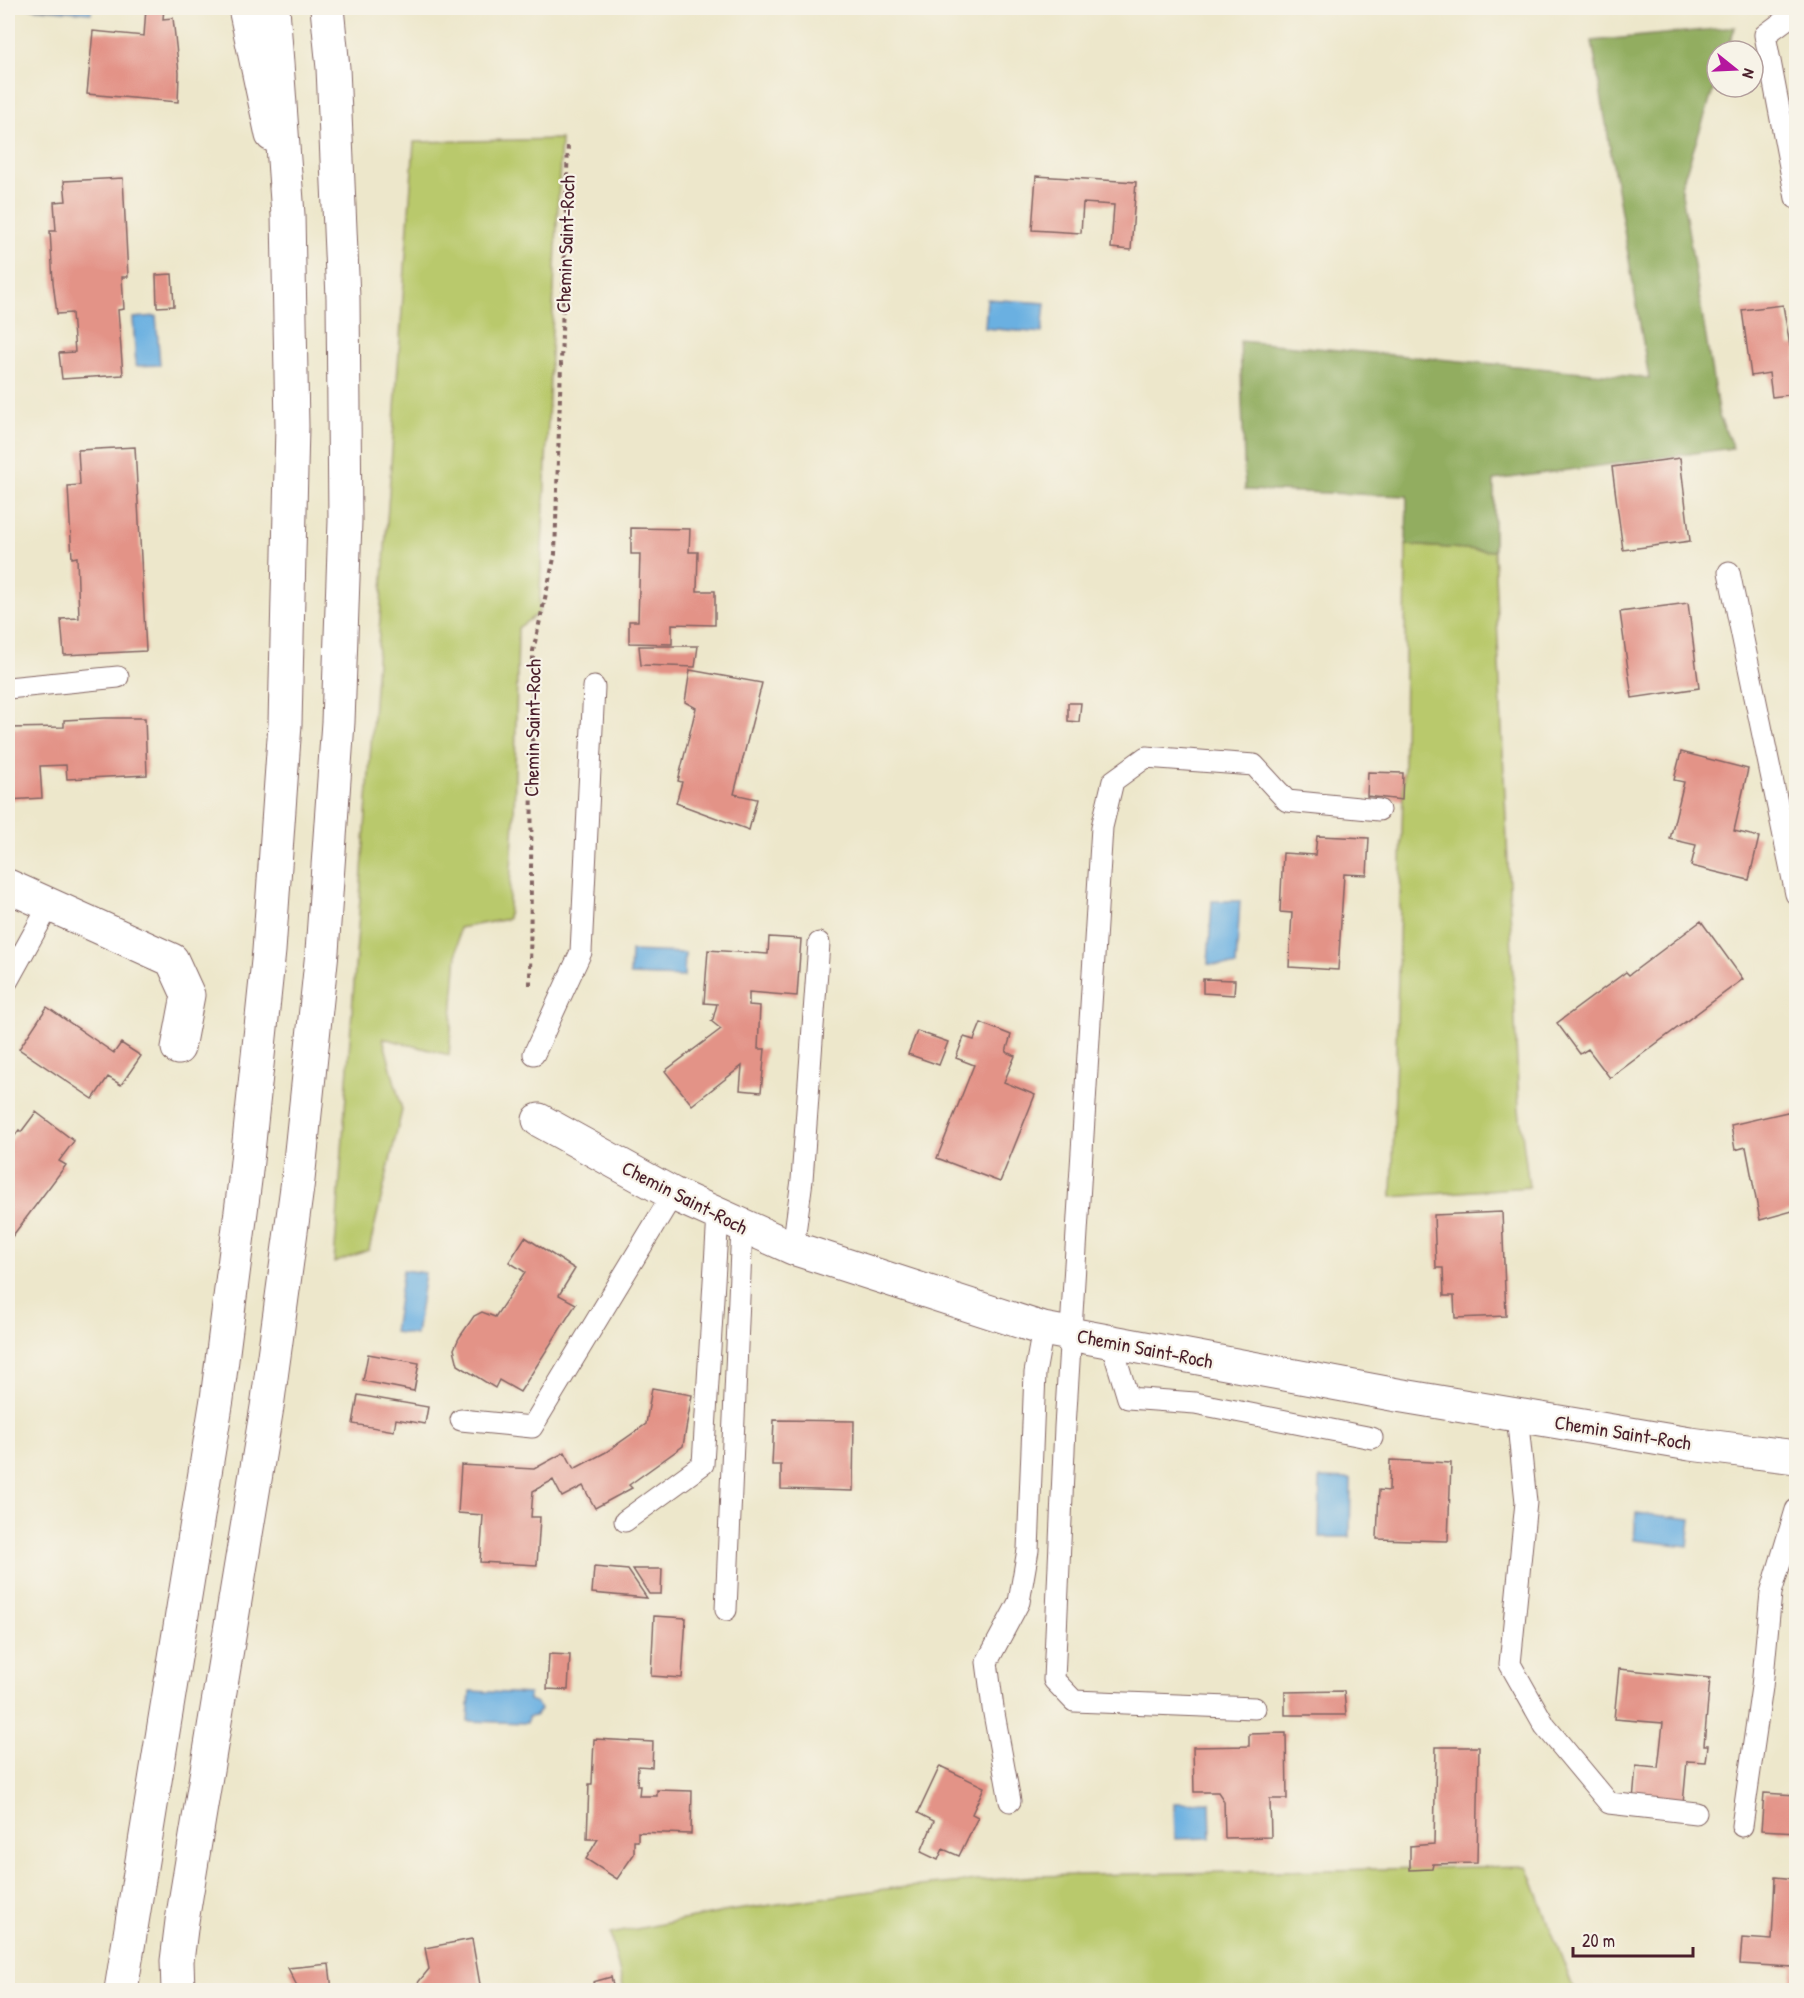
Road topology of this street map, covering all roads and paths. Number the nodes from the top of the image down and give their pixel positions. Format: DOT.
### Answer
graph roads {
  1 [pos="245,8"];
  2 [pos="273,8"];
  3 [pos="327,8"];
  4 [pos="1797,12"];
  5 [pos="568,142"];
  6 [pos="1797,198"];
  7 [pos="288,214"];
  8 [pos="1729,572"];
  9 [pos="118,677"];
  10 [pos="594,687"];
  11 [pos="8,688"];
  12 [pos="1379,810"];
  13 [pos="8,886"];
  14 [pos="1797,894"];
  15 [pos="50,904"];
  16 [pos="819,944"];
  17 [pos="8,980"];
  18 [pos="530,988"];
  19 [pos="178,1048"];
  20 [pos="534,1053"];
  21 [pos="539,1120"];
  22 [pos="673,1194"];
  23 [pos="730,1221"];
  24 [pos="793,1248"];
  25 [pos="1057,1332"];
  26 [pos="1111,1342"];
  27 [pos="1517,1415"];
  28 [pos="461,1420"];
  29 [pos="1372,1438"];
  30 [pos="1797,1457"];
  31 [pos="1797,1509"];
  32 [pos="625,1521"];
  33 [pos="726,1610"];
  34 [pos="1255,1708"];
  35 [pos="1010,1801"];
  36 [pos="1696,1813"];
  37 [pos="1742,1826"];
  38 [pos="121,1990"];
  39 [pos="178,1990"];
  1 -- 7 [label="main road"];
  2 -- 7 [label="main road"];
  3 -- 39 [label="main road"];
  4 -- 6 [label="lane"];
  5 -- 18 [label="path, Chemin Saint-Roch"];
  7 -- 38 [label="main road"];
  8 -- 14 [label="lane"];
  9 -- 11 [label="lane"];
  10 -- 20 [label="lane"];
  12 -- 25 [label="lane"];
  13 -- 15 [label="main road"];
  15 -- 17 [label="lane"];
  15 -- 19 [label="main road"];
  16 -- 24 [label="lane"];
  21 -- 22 [label="main road, Chemin Saint-Roch"];
  22 -- 23 [label="main road, Chemin Saint-Roch"];
  22 -- 28 [label="lane"];
  23 -- 24 [label="main road, Chemin Saint-Roch"];
  23 -- 32 [label="lane"];
  23 -- 33 [label="lane"];
  24 -- 25 [label="main road, Chemin Saint-Roch"];
  25 -- 26 [label="main road, Chemin Saint-Roch"];
  25 -- 34 [label="lane"];
  25 -- 35 [label="lane"];
  26 -- 27 [label="main road, Chemin Saint-Roch"];
  26 -- 29 [label="lane"];
  27 -- 30 [label="main road, Chemin Saint-Roch"];
  27 -- 36 [label="lane"];
  31 -- 37 [label="lane"];
}
